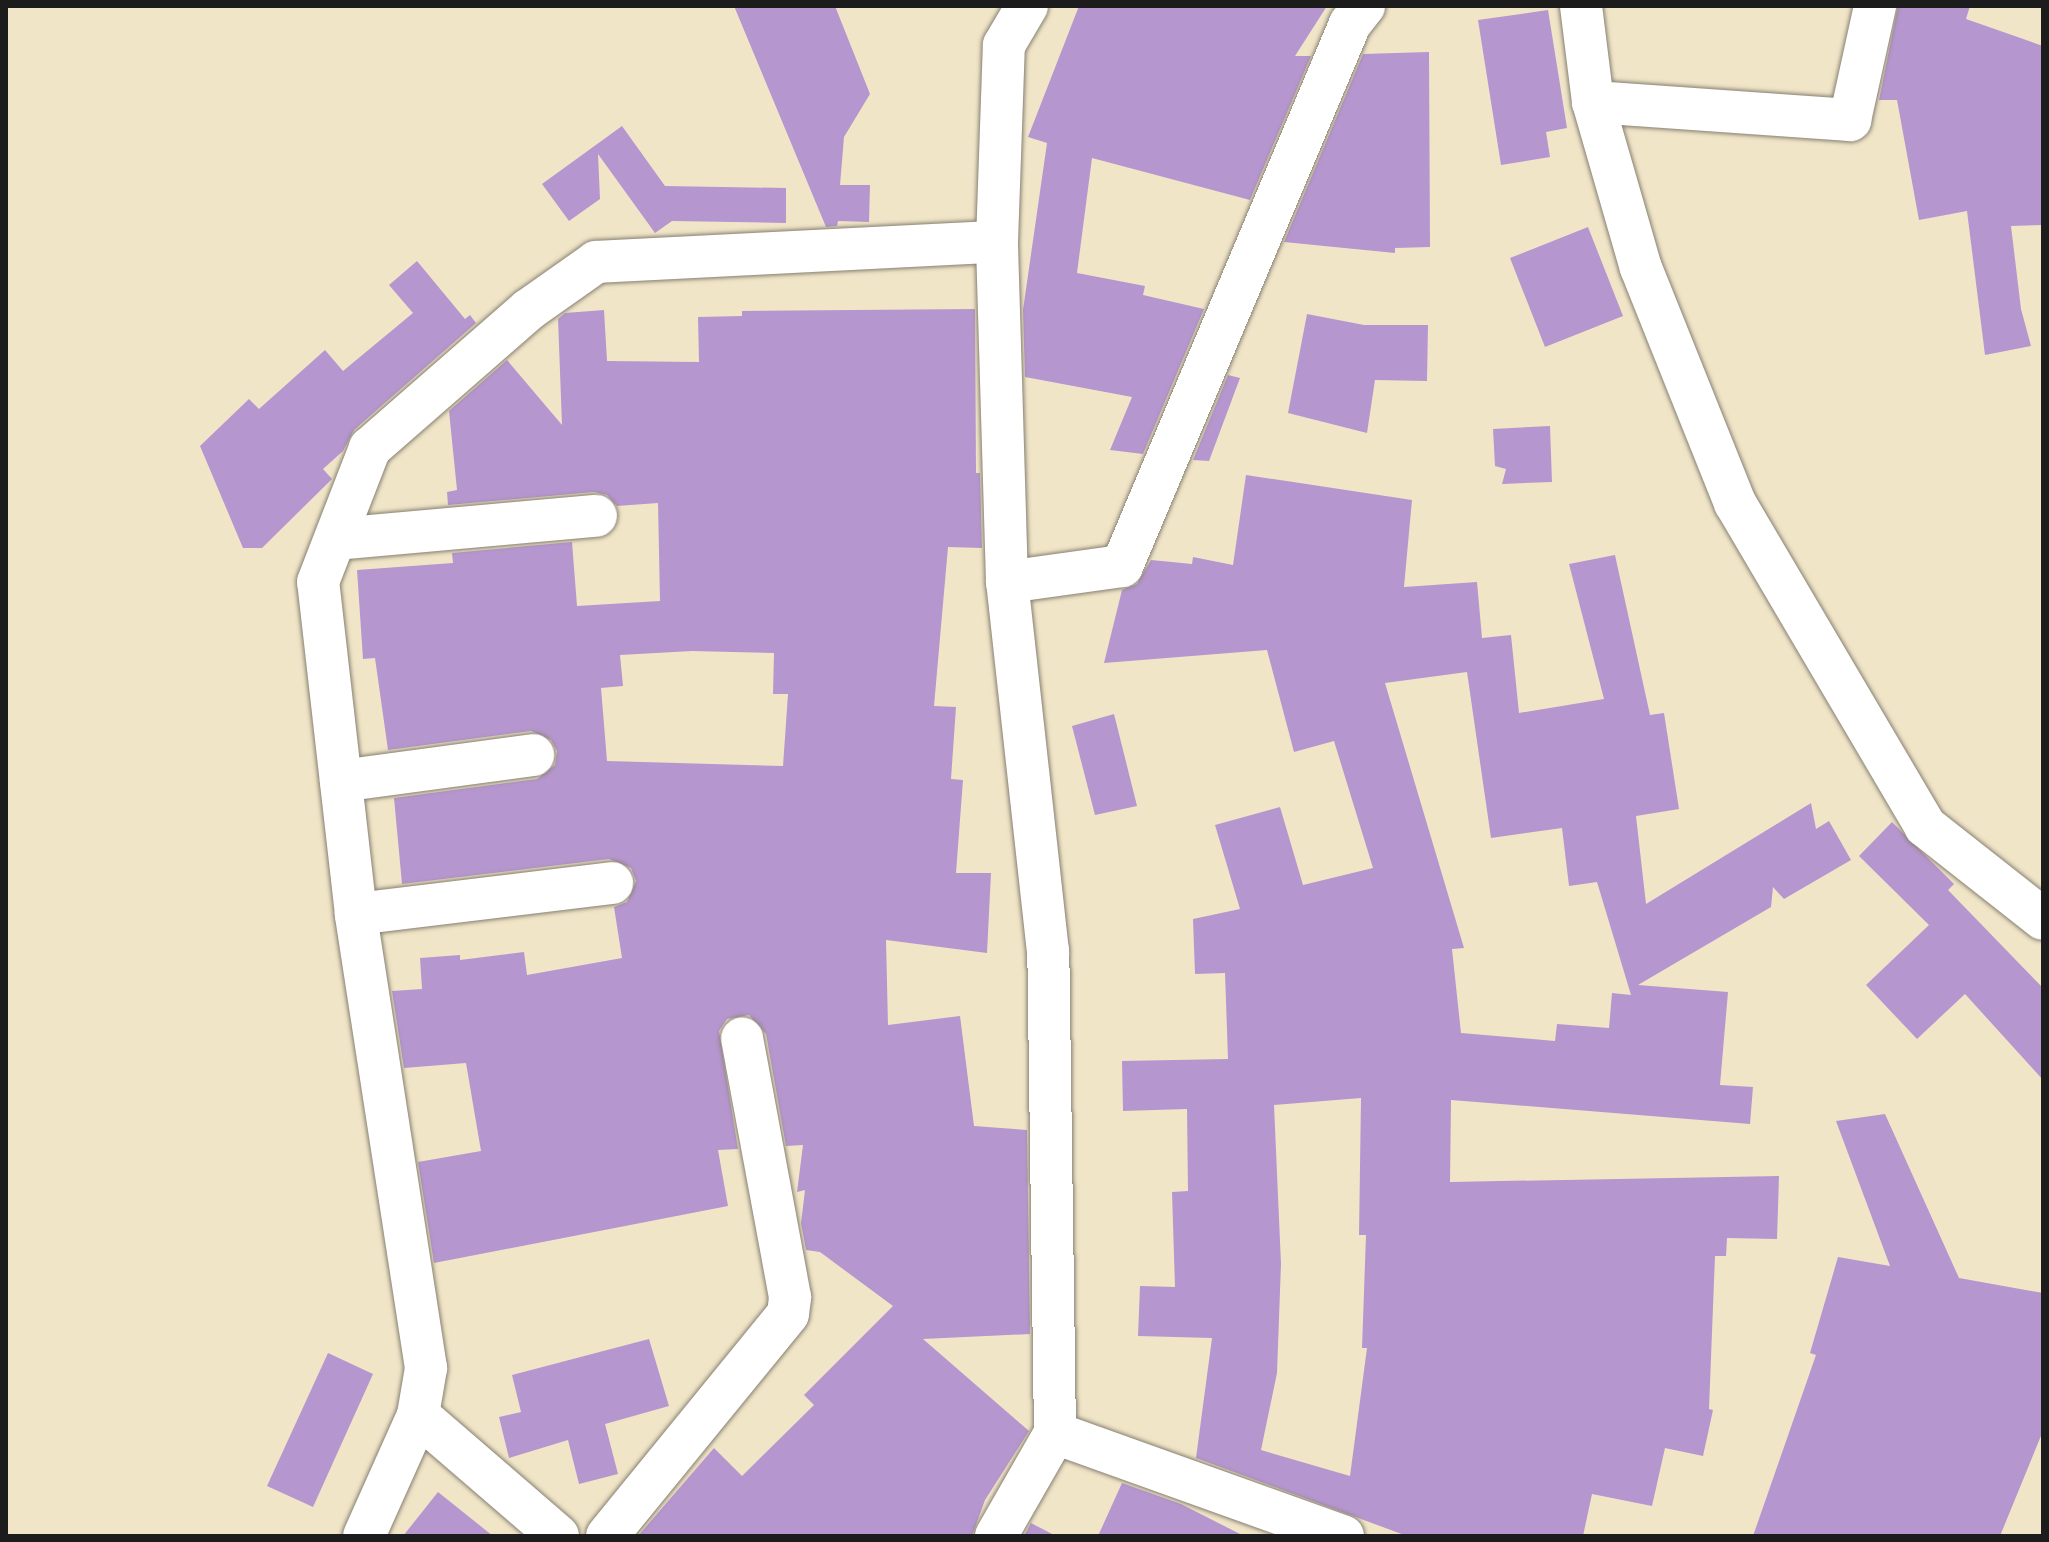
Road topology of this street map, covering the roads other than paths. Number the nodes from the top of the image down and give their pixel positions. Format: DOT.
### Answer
graph roads {
  1 [pos="1027,6"];
  2 [pos="1364,6"];
  3 [pos="1581,6"];
  4 [pos="1875,6"];
  5 [pos="1593,102"];
  6 [pos="997,242"];
  7 [pos="596,516"];
  8 [pos="336,539"];
  9 [pos="1007,582"];
  10 [pos="533,755"];
  11 [pos="341,781"];
  12 [pos="612,883"];
  13 [pos="356,914"];
  14 [pos="2043,919"];
  15 [pos="742,1038"];
  16 [pos="418,1415"];
  17 [pos="1055,1433"];
  18 [pos="364,1536"];
  19 [pos="558,1536"];
  20 [pos="607,1536"];
  21 [pos="996,1536"];
  22 [pos="1343,1536"];
  1 -- 6 [label="street"];
  2 -- 9 [label="street"];
  3 -- 5 [label="street"];
  4 -- 5 [label="street"];
  5 -- 14 [label="street"];
  6 -- 8 [label="street"];
  6 -- 9 [label="street"];
  7 -- 8 [label="street"];
  8 -- 11 [label="street"];
  9 -- 17 [label="street"];
  10 -- 11 [label="street"];
  11 -- 13 [label="street"];
  12 -- 13 [label="street"];
  13 -- 16 [label="street"];
  15 -- 20 [label="street"];
  16 -- 18 [label="street"];
  16 -- 19 [label="street"];
  17 -- 21 [label="street"];
  17 -- 22 [label="street"];
}
